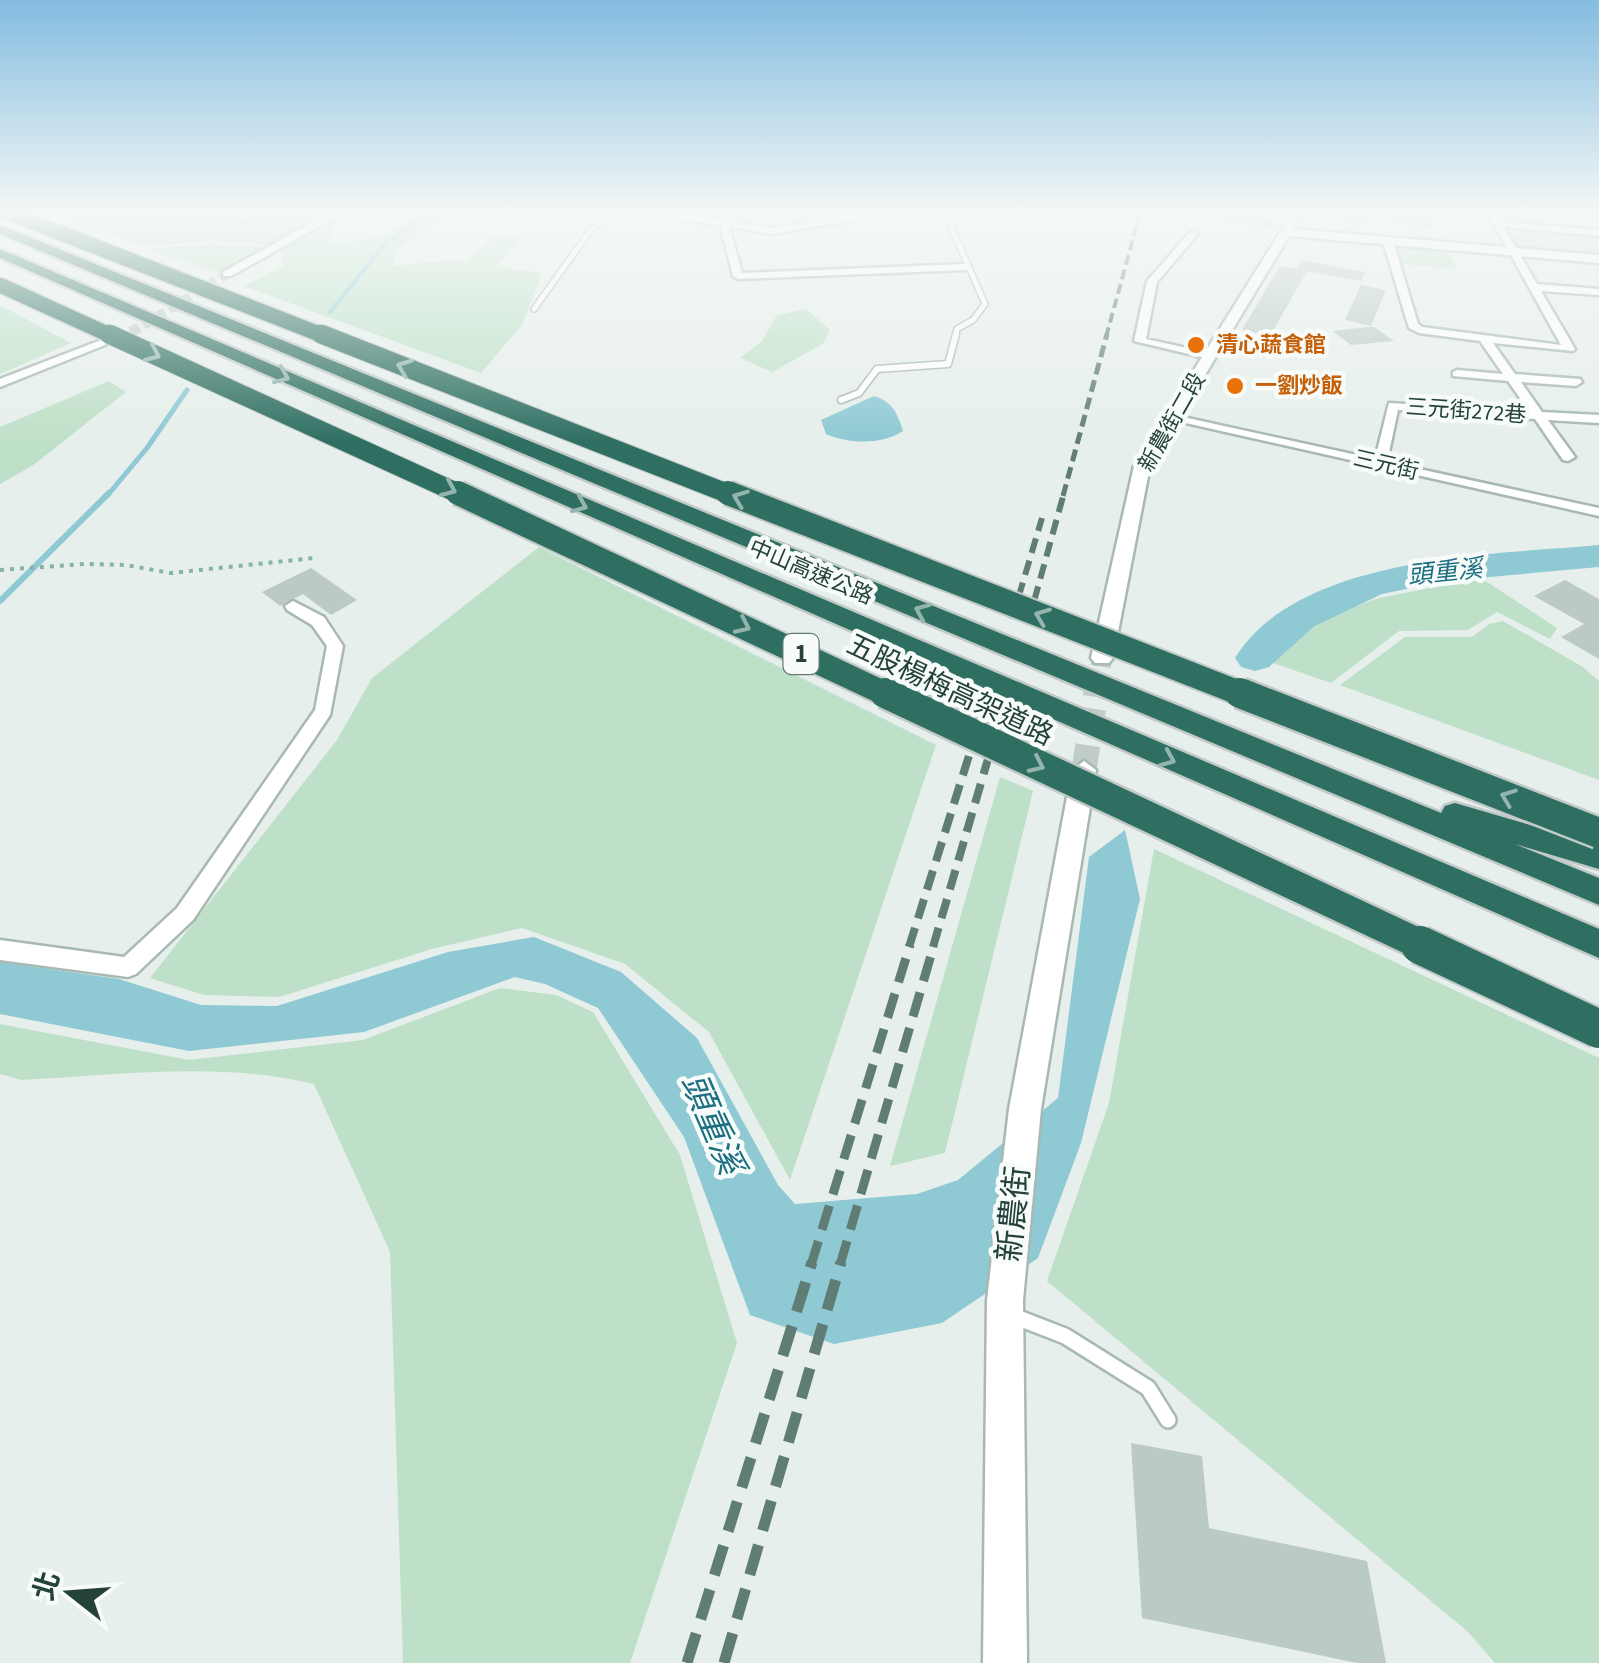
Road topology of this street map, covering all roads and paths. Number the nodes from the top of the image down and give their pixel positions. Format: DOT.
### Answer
graph roads {
  1 [pos="1535,287"];
  2 [pos="4,288"];
  3 [pos="80,288"];
  4 [pos="141,288"];
  5 [pos="201,288"];
  6 [pos="549,288"];
  7 [pos="977,288"];
  8 [pos="1151,288"];
  9 [pos="1253,288"];
  10 [pos="1402,288"];
  11 [pos="1543,288"];
  12 [pos="1599,292"];
  13 [pos="534,309"];
  14 [pos="1485,340"];
  15 [pos="101,342"];
  16 [pos="1210,356"];
  17 [pos="1457,374"];
  18 [pos="1510,378"];
  19 [pos="1576,382"];
  20 [pos="0,383"];
  21 [pos="841,400"];
  22 [pos="1535,415"];
  23 [pos="1174,418"];
  24 [pos="1599,419"];
  25 [pos="1568,457"];
  26 [pos="1380,464"];
  27 [pos="1599,512"];
  28 [pos="314,558"];
  29 [pos="0,570"];
  30 [pos="293,606"];
  31 [pos="1102,658"];
  32 [pos="1303,769"];
  33 [pos="1084,770"];
  34 [pos="1599,833"];
  35 [pos="1599,857"];
  36 [pos="1445,879"];
  37 [pos="1599,892"];
  38 [pos="1599,944"];
  39 [pos="0,950"];
  40 [pos="1599,958"];
  41 [pos="1599,1029"];
  42 [pos="1005,1306"];
  43 [pos="1168,1420"];
  44 [pos="1005,1663"];
  1 -- 14 [label="street"];
  2 -- 41 [label="highway, 五股楊梅高架道路 / 1, one-way, bridge"];
  3 -- 36 [label="highway, 中山高速公路 / 1, one-way"];
  32 -- 4 [label="highway, 中山高速公路, one-way"];
  34 -- 5 [label="highway, one-way, bridge"];
  6 -- 13 [label="lane"];
  7 -- 21 [label="lane"];
  8 -- 16 [label="street"];
  9 -- 16 [label="street, 新農街二段"];
  10 -- 14 [label="street"];
  11 -- 12 [label="street"];
  14 -- 18 [label="street"];
  15 -- 20 [label="street"];
  16 -- 23 [label="street, 新農街二段"];
  17 -- 18 [label="street"];
  18 -- 19 [label="street"];
  18 -- 22 [label="street"];
  22 -- 24 [label="street, 三元街272巷"];
  22 -- 25 [label="street"];
  22 -- 26 [label="street, 三元街272巷"];
  23 -- 26 [label="street, 三元街"];
  23 -- 31 [label="street, 新農街二段"];
  26 -- 27 [label="street, 三元街"];
  28 -- 29 [label="path"];
  30 -- 39 [label="street"];
  32 -- 35 [label="highway"];
  32 -- 37 [label="highway, 中山高速公路"];
  33 -- 42 [label="street, 新農街"];
  36 -- 38 [label="highway, 中山高速公路 / 1"];
  36 -- 40 [label="highway"];
  42 -- 43 [label="lane"];
  42 -- 44 [label="street, 新農街"];
}
